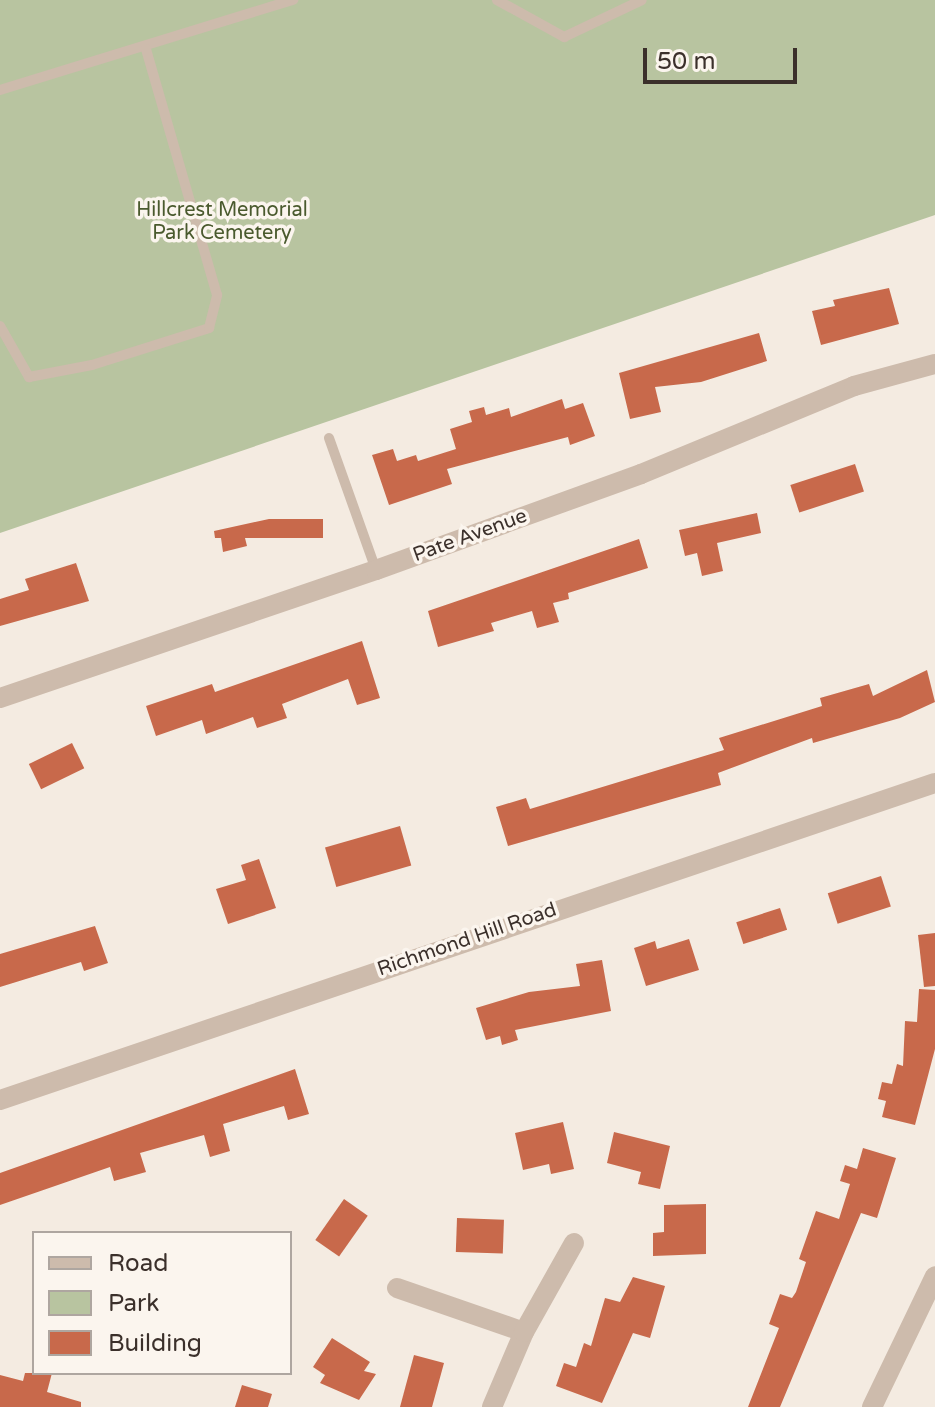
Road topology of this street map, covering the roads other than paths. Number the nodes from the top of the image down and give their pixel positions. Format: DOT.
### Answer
graph roads {
  1 [pos="293,0"];
  2 [pos="497,0"];
  3 [pos="642,0"];
  4 [pos="146,49"];
  5 [pos="0,90"];
  6 [pos="0,326"];
  7 [pos="935,364"];
  8 [pos="329,438"];
  9 [pos="376,570"];
  10 [pos="0,698"];
  11 [pos="935,783"];
  12 [pos="0,1100"];
  13 [pos="574,1243"];
  14 [pos="935,1276"];
  15 [pos="397,1288"];
  16 [pos="524,1332"];
  17 [pos="492,1407"];
  18 [pos="872,1407"];
  1 -- 4 [label="lane"];
  2 -- 3 [label="lane"];
  4 -- 5 [label="lane"];
  4 -- 6 [label="lane"];
  7 -- 9 [label="street, Pate Avenue"];
  8 -- 9 [label="lane"];
  9 -- 10 [label="street, Pate Avenue"];
  11 -- 12 [label="street, Richmond Hill Road"];
  13 -- 16 [label="street"];
  14 -- 18 [label="street"];
  15 -- 16 [label="street"];
  16 -- 17 [label="street"];
}
